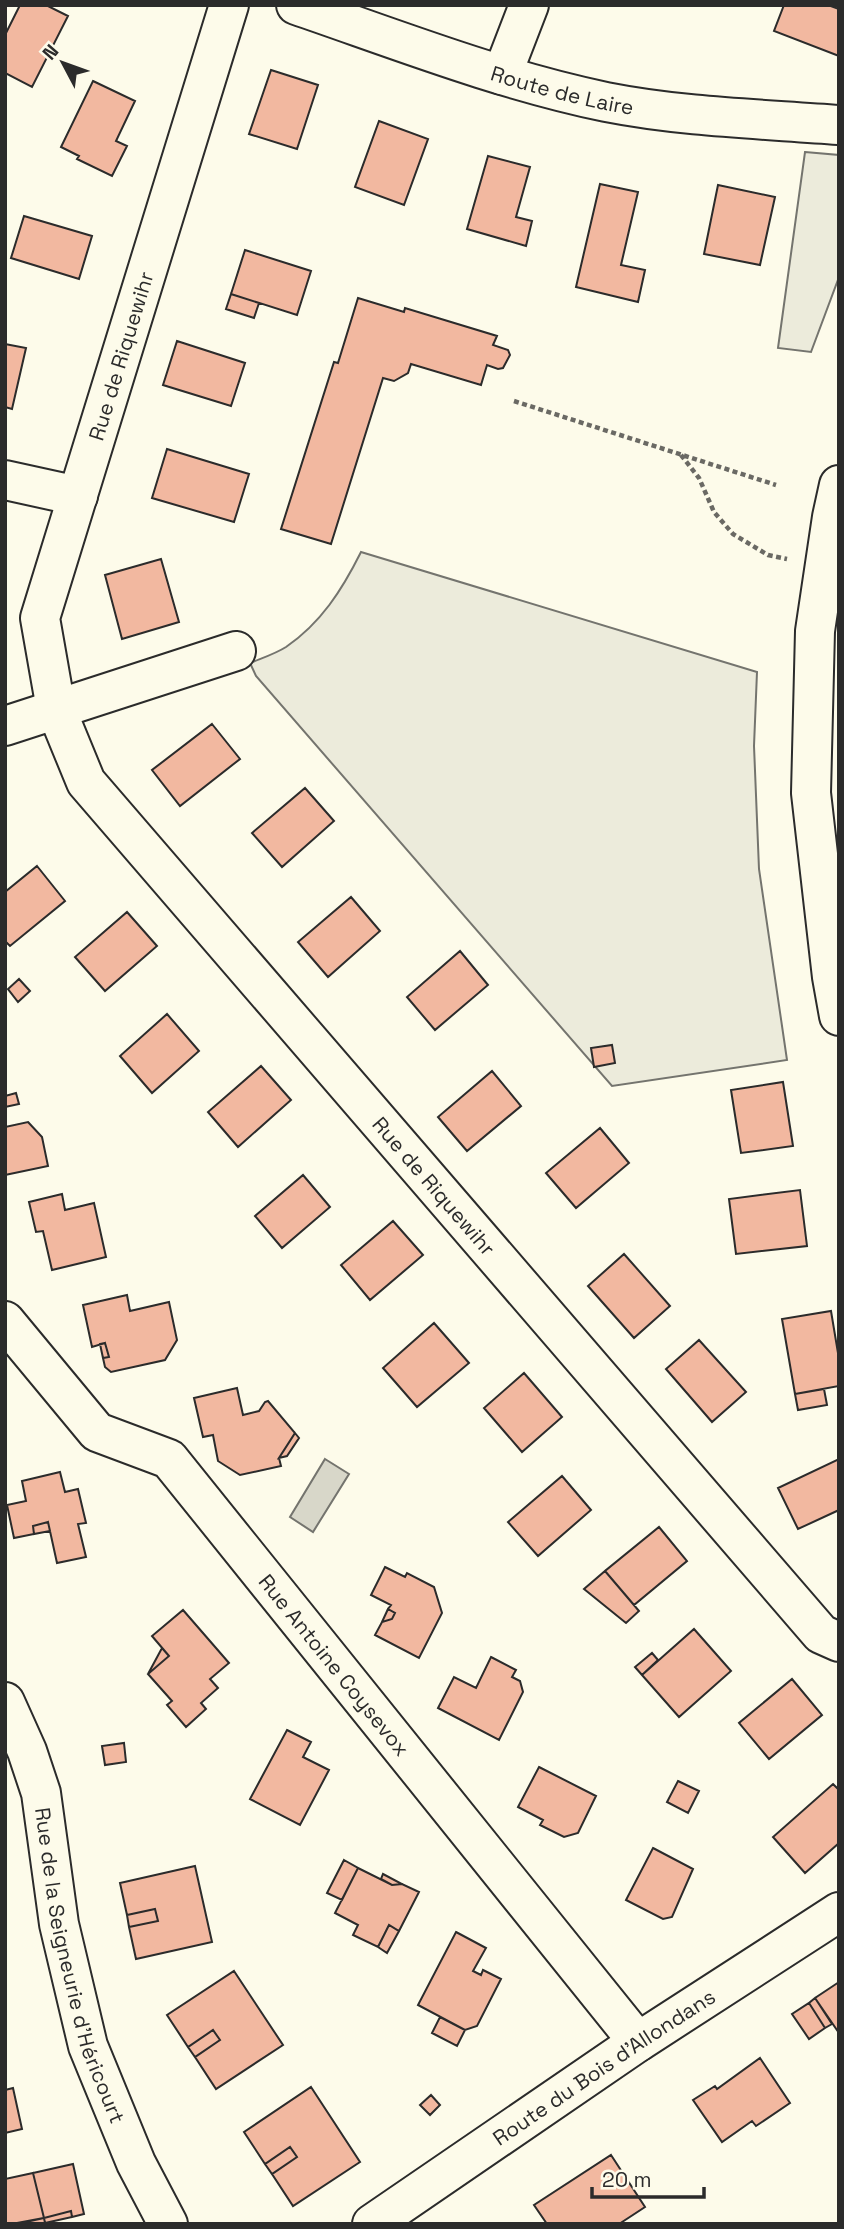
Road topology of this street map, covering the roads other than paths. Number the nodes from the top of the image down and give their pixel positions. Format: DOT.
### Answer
graph roads {
  1 [pos="229,5"];
  2 [pos="296,5"];
  3 [pos="529,5"];
  4 [pos="502,75"];
  5 [pos="839,125"];
  6 [pos="5,480"];
  7 [pos="78,496"];
  8 [pos="836,507"];
  9 [pos="827,633"];
  10 [pos="236,651"];
  11 [pos="56,709"];
  12 [pos="5,726"];
  13 [pos="839,1016"];
  14 [pos="5,1321"];
  15 [pos="839,1642"];
  16 [pos="5,1702"];
  17 [pos="16,1756"];
  18 [pos="839,1912"];
  19 [pos="638,2042"];
  20 [pos="168,2224"];
  21 [pos="372,2224"];
  1 -- 7 [label="street, Rue de Riquewihr"];
  2 -- 4 [label="street, Route de Laire"];
  3 -- 4 [label="street"];
  4 -- 5 [label="street, Route de Laire"];
  6 -- 7 [label="street"];
  7 -- 11 [label="street, Rue de Riquewihr"];
  8 -- 9 [label="street"];
  9 -- 13 [label="street"];
  10 -- 11 [label="street"];
  11 -- 12 [label="street"];
  11 -- 15 [label="street, Rue de Riquewihr"];
  14 -- 19 [label="street, Rue Antoine Coysevox"];
  16 -- 17 [label="street, Rue de la Seigneurie d'Héricourt"];
  17 -- 20 [label="street, Rue de la Seigneurie d'Héricourt"];
  18 -- 19 [label="street, Route du Bois d'Allondans"];
  19 -- 21 [label="street, Route du Bois d'Allondans"];
}
